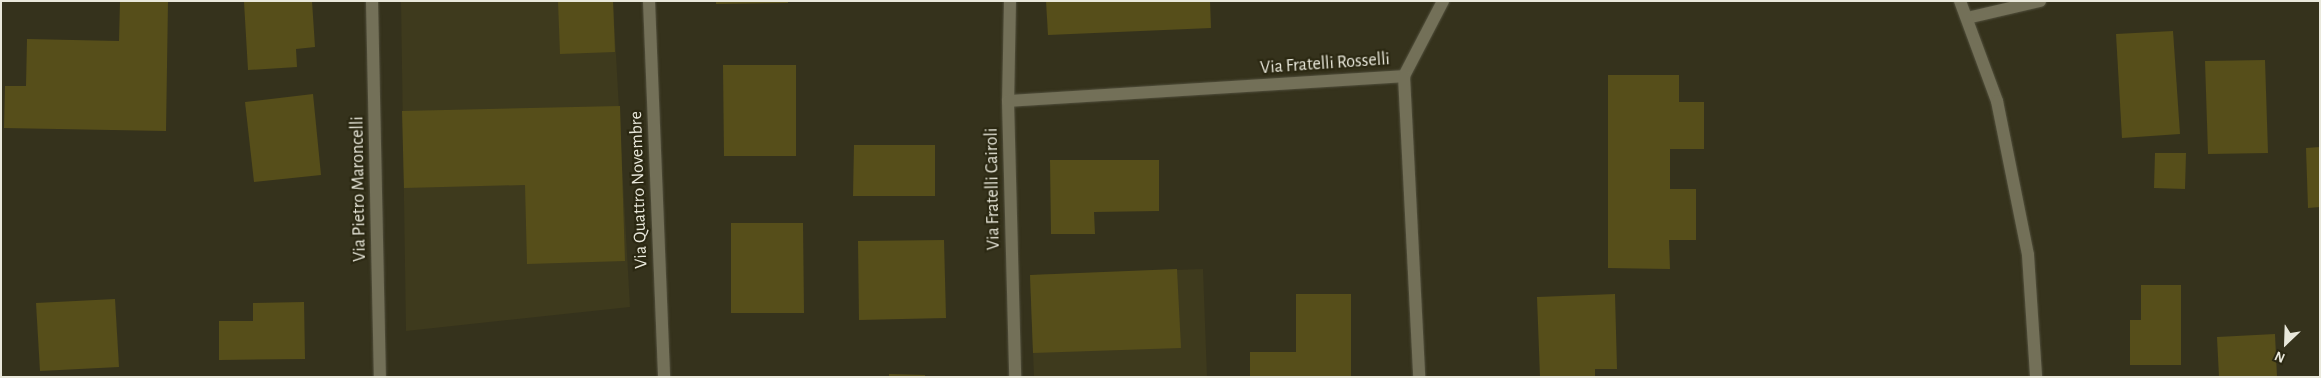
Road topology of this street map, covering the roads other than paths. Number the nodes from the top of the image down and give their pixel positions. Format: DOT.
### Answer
graph roads {
  1 [pos="372,1"];
  2 [pos="649,1"];
  3 [pos="1010,1"];
  4 [pos="1443,1"];
  5 [pos="1960,1"];
  6 [pos="2040,1"];
  7 [pos="1967,18"];
  8 [pos="1404,76"];
  9 [pos="1008,101"];
  10 [pos="380,377"];
  11 [pos="664,377"];
  12 [pos="1015,377"];
  13 [pos="1419,377"];
  14 [pos="2036,377"];
  1 -- 10 [label="street, Via Pietro Maroncelli"];
  2 -- 11 [label="street, Via Quattro Novembre"];
  3 -- 9 [label="street, Via Fratelli Cairoli"];
  4 -- 8 [label="street"];
  5 -- 7 [label="street"];
  6 -- 7 [label="street"];
  7 -- 14 [label="street"];
  8 -- 9 [label="street, Via Fratelli Rosselli"];
  8 -- 13 [label="street, Via Fratelli Rosselli"];
  9 -- 12 [label="street, Via Fratelli Cairoli"];
}
